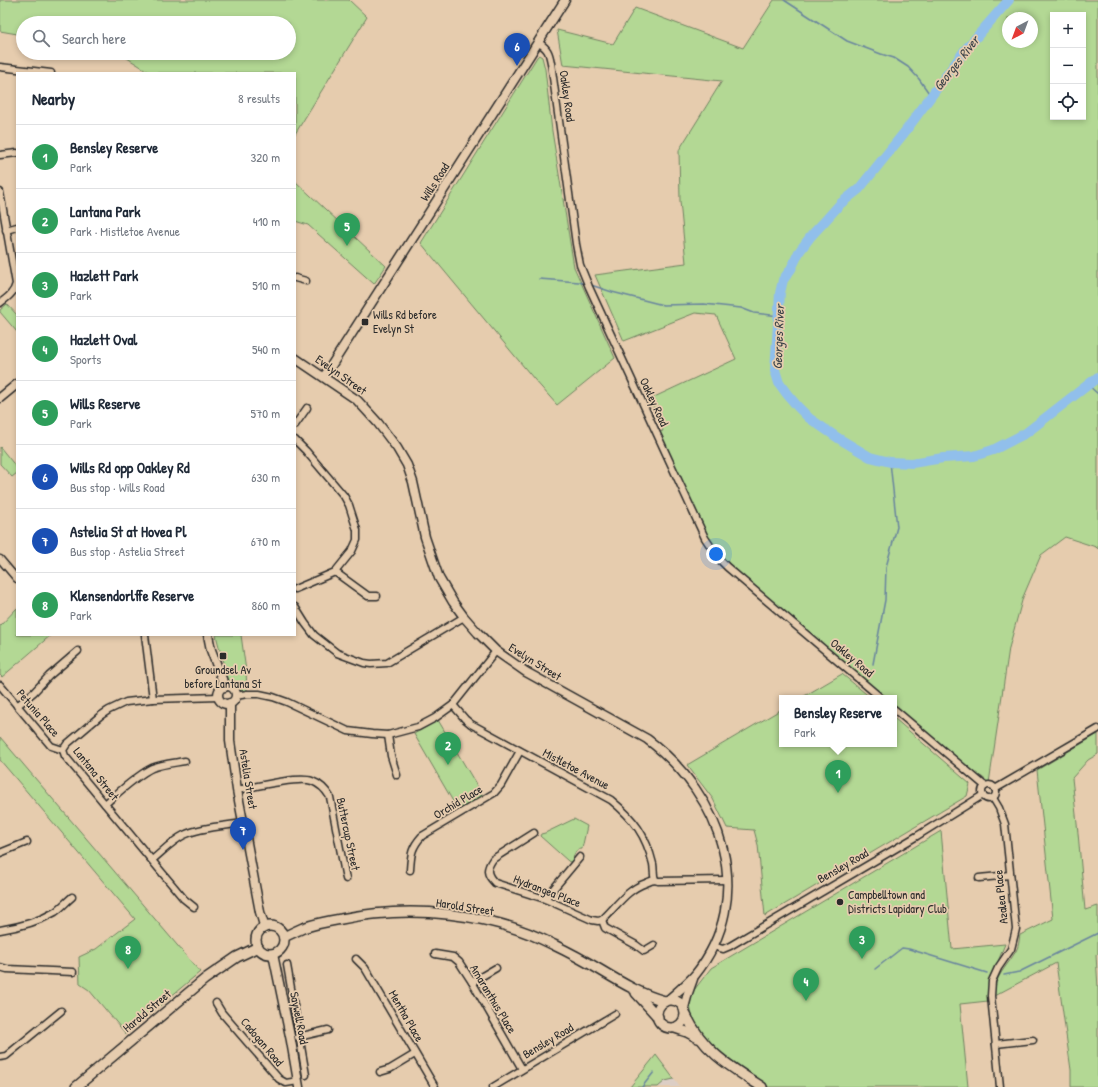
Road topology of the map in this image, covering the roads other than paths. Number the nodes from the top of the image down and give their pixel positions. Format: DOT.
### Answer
graph roads {
  1 [pos="565,0"];
  2 [pos="538,42"];
  3 [pos="0,67"];
  4 [pos="42,72"];
  5 [pos="16,153"];
  6 [pos="0,156"];
  7 [pos="0,192"];
  8 [pos="16,227"];
  9 [pos="6,230"];
  10 [pos="296,278"];
  11 [pos="306,281"];
  12 [pos="0,304"];
  13 [pos="296,359"];
  14 [pos="324,377"];
  15 [pos="16,385"];
  16 [pos="0,398"];
  17 [pos="307,408"];
  18 [pos="296,424"];
  19 [pos="296,441"];
  20 [pos="0,559"];
  21 [pos="335,572"];
  22 [pos="16,578"];
  23 [pos="296,589"];
  24 [pos="377,596"];
  25 [pos="298,617"];
  26 [pos="464,617"];
  27 [pos="145,636"];
  28 [pos="208,636"];
  29 [pos="78,651"];
  30 [pos="496,651"];
  31 [pos="0,685"];
  32 [pos="225,687"];
  33 [pos="878,695"];
  34 [pos="236,696"];
  35 [pos="219,697"];
  36 [pos="153,699"];
  37 [pos="230,703"];
  38 [pos="453,705"];
  39 [pos="17,706"];
  40 [pos="897,712"];
  41 [pos="1098,728"];
  42 [pos="388,735"];
  43 [pos="63,750"];
  44 [pos="520,751"];
  45 [pos="185,761"];
  46 [pos="397,775"];
  47 [pos="985,786"];
  48 [pos="995,789"];
  49 [pos="238,790"];
  50 [pos="983,795"];
  51 [pos="993,798"];
  52 [pos="105,804"];
  53 [pos="243,823"];
  54 [pos="534,832"];
  55 [pos="28,842"];
  56 [pos="0,853"];
  57 [pos="580,857"];
  58 [pos="152,860"];
  59 [pos="410,870"];
  60 [pos="1010,874"];
  61 [pos="979,878"];
  62 [pos="346,879"];
  63 [pos="655,880"];
  64 [pos="728,880"];
  65 [pos="72,897"];
  66 [pos="545,899"];
  67 [pos="194,907"];
  68 [pos="602,920"];
  69 [pos="264,928"];
  70 [pos="0,930"];
  71 [pos="284,937"];
  72 [pos="654,945"];
  73 [pos="713,946"];
  74 [pos="258,947"];
  75 [pos="273,954"];
  76 [pos="435,954"];
  77 [pos="356,959"];
  78 [pos="287,965"];
  79 [pos="0,968"];
  80 [pos="496,968"];
  81 [pos="73,972"];
  82 [pos="694,976"];
  83 [pos="472,982"];
  84 [pos="632,988"];
  85 [pos="666,1001"];
  86 [pos="216,1003"];
  87 [pos="685,1011"];
  88 [pos="61,1012"];
  89 [pos="615,1014"];
  90 [pos="658,1017"];
  91 [pos="675,1028"];
  92 [pos="328,1030"];
  93 [pos="300,1036"];
  94 [pos="1033,1040"];
  95 [pos="291,1041"];
  96 [pos="702,1042"];
  97 [pos="996,1044"];
  98 [pos="415,1054"];
  99 [pos="0,1057"];
  100 [pos="522,1070"];
  101 [pos="380,1072"];
  102 [pos="306,1075"];
  103 [pos="298,1084"];
  104 [pos="82,1085"];
  105 [pos="435,1087"];
  106 [pos="493,1087"];
  107 [pos="762,1087"];
  108 [pos="1000,1087"];
  1 -- 2 [label="street, Wills Road"];
  2 -- 14 [label="street, Wills Road"];
  2 -- 33 [label="street, Oakley Road"];
  3 -- 4 [label="street"];
  5 -- 6 [label="street"];
  7 -- 9 [label="street"];
  8 -- 9 [label="street"];
  9 -- 12 [label="street"];
  10 -- 11 [label="street"];
  13 -- 14 [label="street, Evelyn Street"];
  14 -- 26 [label="street, Evelyn Street"];
  15 -- 16 [label="street"];
  17 -- 18 [label="street"];
  19 -- 21 [label="street"];
  20 -- 22 [label="street"];
  21 -- 23 [label="street"];
  21 -- 24 [label="street"];
  25 -- 26 [label="street"];
  26 -- 30 [label="street, Evelyn Street"];
  27 -- 36 [label="street"];
  28 -- 32 [label="street"];
  29 -- 39 [label="street"];
  30 -- 38 [label="street"];
  30 -- 64 [label="street, Evelyn Street"];
  31 -- 39 [label="street, Petunia Place"];
  32 -- 34 [label="street"];
  32 -- 35 [label="street"];
  34 -- 37 [label="street"];
  34 -- 42 [label="street"];
  35 -- 36 [label="street, Lantana Street"];
  35 -- 37 [label="street"];
  36 -- 43 [label="street, Lantana Street"];
  37 -- 49 [label="street, Astelia Street"];
  38 -- 42 [label="street"];
  38 -- 44 [label="street, Mistletoe Avenue"];
  39 -- 43 [label="street, Petunia Place"];
  40 -- 47 [label="street"];
  41 -- 48 [label="street"];
  42 -- 46 [label="street"];
  43 -- 52 [label="street, Lantana Street"];
  44 -- 59 [label="street, Orchid Place"];
  44 -- 63 [label="street, Mistletoe Avenue"];
  45 -- 52 [label="street"];
  47 -- 48 [label="street"];
  47 -- 50 [label="street"];
  48 -- 51 [label="street"];
  49 -- 53 [label="street, Astelia Street"];
  49 -- 62 [label="street, Buttercup Street"];
  50 -- 51 [label="street"];
  50 -- 73 [label="street, Bensley Road"];
  51 -- 60 [label="street, Azalea Place"];
  52 -- 58 [label="street, Lantana Street"];
  53 -- 58 [label="street"];
  53 -- 69 [label="street, Astelia Street"];
  54 -- 66 [label="street, Hydrangea Place"];
  55 -- 56 [label="street"];
  57 -- 66 [label="street"];
  58 -- 67 [label="street, Lantana Street"];
  60 -- 61 [label="street"];
  60 -- 97 [label="street, Azalea Place"];
  63 -- 64 [label="street"];
  63 -- 68 [label="street"];
  64 -- 73 [label="street, Evelyn Street"];
  65 -- 70 [label="street"];
  66 -- 68 [label="street, Hydrangea Place"];
  68 -- 72 [label="street"];
  69 -- 71 [label="main road"];
  69 -- 74 [label="main road"];
  71 -- 75 [label="main road"];
  71 -- 84 [label="main road, Harold Street"];
  73 -- 82 [label="street, Evelyn Street"];
  74 -- 75 [label="main road"];
  74 -- 104 [label="main road, Harold Street"];
  75 -- 95 [label="street, Saywell Road"];
  76 -- 83 [label="street, Amaranthus Place"];
  77 -- 98 [label="street, Mentha Place"];
  78 -- 93 [label="street"];
  79 -- 81 [label="street"];
  80 -- 83 [label="street"];
  82 -- 85 [label="street, Evelyn Street"];
  82 -- 87 [label="street, Evelyn Street"];
  83 -- 100 [label="street, Amaranthus Place"];
  84 -- 85 [label="main road, Harold Street"];
  84 -- 90 [label="main road, Harold Street"];
  85 -- 87 [label="main road"];
  85 -- 90 [label="main road"];
  86 -- 103 [label="street, Cadogan Road"];
  87 -- 91 [label="main road"];
  87 -- 96 [label="main road"];
  88 -- 99 [label="street"];
  89 -- 100 [label="street, Bensley Road"];
  90 -- 91 [label="main road"];
  91 -- 96 [label="main road"];
  92 -- 93 [label="street"];
  93 -- 95 [label="street"];
  93 -- 102 [label="street"];
  94 -- 97 [label="street"];
  95 -- 103 [label="street, Saywell Road"];
  96 -- 107 [label="main road"];
  97 -- 108 [label="street, Azalea Place"];
  98 -- 101 [label="street"];
  98 -- 105 [label="street, Mentha Place"];
  100 -- 106 [label="street, Bensley Road"];
}
